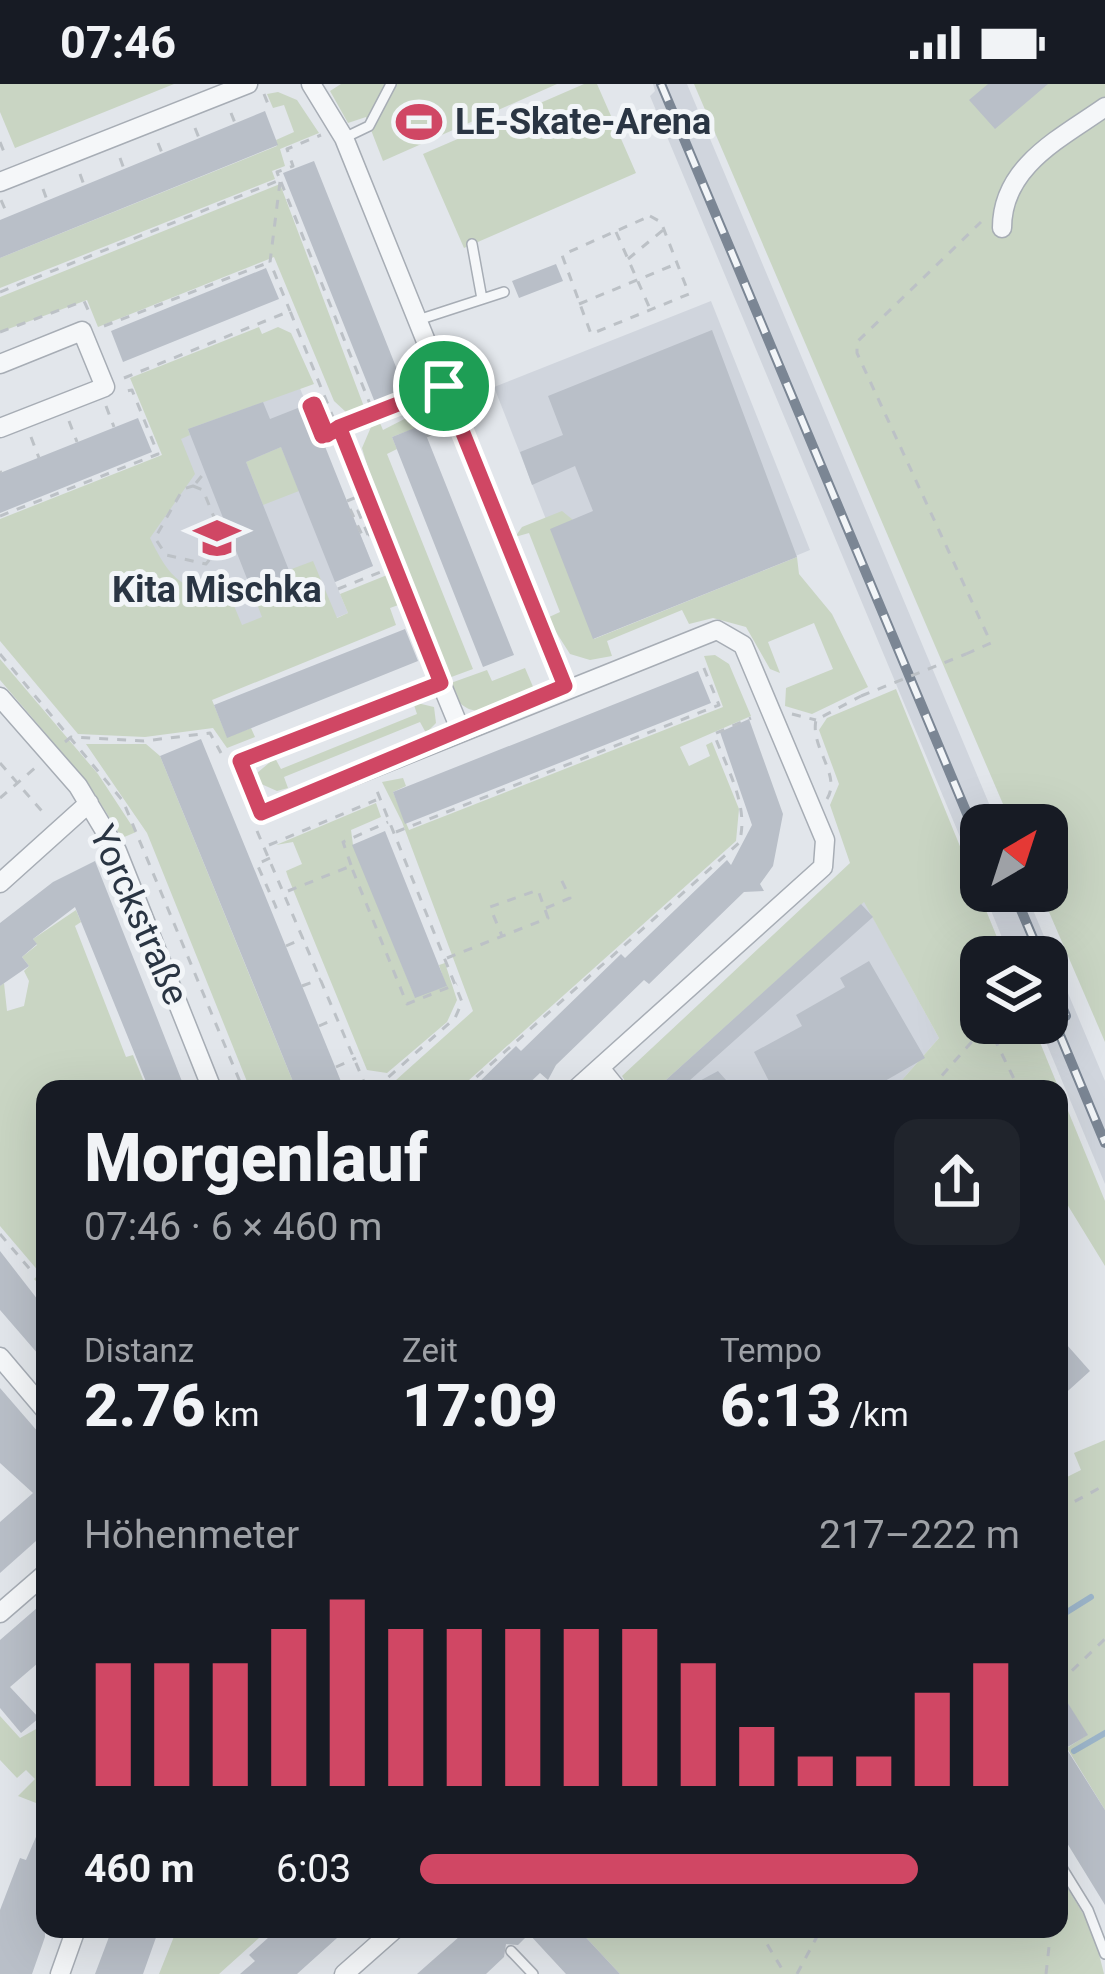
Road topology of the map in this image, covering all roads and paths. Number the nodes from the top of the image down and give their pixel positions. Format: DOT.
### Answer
graph roads {
  1 [pos="311,84"];
  2 [pos="392,84"];
  3 [pos="256,88"];
  4 [pos="228,106"];
  5 [pos="1105,107"];
  6 [pos="270,110"];
  7 [pos="193,120"];
  8 [pos="235,124"];
  9 [pos="154,136"];
  10 [pos="199,138"];
  11 [pos="344,138"];
  12 [pos="117,151"];
  13 [pos="162,153"];
  14 [pos="77,167"];
  15 [pos="124,169"];
  16 [pos="280,180"];
  17 [pos="0,182"];
  18 [pos="40,182"];
  19 [pos="84,185"];
  20 [pos="1,198"];
  21 [pos="47,200"];
  22 [pos="8,216"];
  23 [pos="1002,219"];
  24 [pos="664,229"];
  25 [pos="615,231"];
  26 [pos="472,244"];
  27 [pos="628,259"];
  28 [pos="270,262"];
  29 [pos="679,263"];
  30 [pos="637,280"];
  31 [pos="0,292"];
  32 [pos="504,292"];
  33 [pos="482,299"];
  34 [pos="578,304"];
  35 [pos="290,310"];
  36 [pos="651,312"];
  37 [pos="418,320"];
  38 [pos="89,330"];
  39 [pos="0,332"];
  40 [pos="0,364"];
  41 [pos="444,386"];
  42 [pos="103,399"];
  43 [pos="66,414"];
  44 [pos="374,414"];
  45 [pos="115,427"];
  46 [pos="0,428"];
  47 [pos="339,428"];
  48 [pos="447,428"];
  49 [pos="28,430"];
  50 [pos="327,435"];
  51 [pos="427,436"];
  52 [pos="76,442"];
  53 [pos="39,458"];
  54 [pos="205,472"];
  55 [pos="195,486"];
  56 [pos="365,493"];
  57 [pos="347,501"];
  58 [pos="370,506"];
  59 [pos="350,509"];
  60 [pos="0,516"];
  61 [pos="220,546"];
  62 [pos="235,548"];
  63 [pos="394,566"];
  64 [pos="338,589"];
  65 [pos="699,642"];
  66 [pos="0,654"];
  67 [pos="441,683"];
  68 [pos="565,686"];
  69 [pos="0,697"];
  70 [pos="790,713"];
  71 [pos="758,716"];
  72 [pos="815,720"];
  73 [pos="460,729"];
  74 [pos="71,736"];
  75 [pos="50,754"];
  76 [pos="221,754"];
  77 [pos="732,759"];
  78 [pos="724,762"];
  79 [pos="0,763"];
  80 [pos="373,782"];
  81 [pos="18,783"];
  82 [pos="0,798"];
  83 [pos="380,798"];
  84 [pos="748,800"];
  85 [pos="824,801"];
  86 [pos="740,802"];
  87 [pos="89,803"];
  88 [pos="49,818"];
  89 [pos="389,821"];
  90 [pos="251,824"];
  91 [pos="396,832"];
  92 [pos="400,842"];
  93 [pos="267,845"];
  94 [pos="391,845"];
  95 [pos="272,857"];
  96 [pos="351,866"];
  97 [pos="278,870"];
  98 [pos="263,876"];
  99 [pos="415,878"];
  100 [pos="561,879"];
  101 [pos="405,882"];
  102 [pos="0,883"];
  103 [pos="286,892"];
  104 [pos="290,901"];
  105 [pos="671,904"];
  106 [pos="545,908"];
  107 [pos="676,909"];
  108 [pos="430,916"];
  109 [pos="420,920"];
  110 [pos="502,936"];
  111 [pos="305,937"];
  112 [pos="634,937"];
  113 [pos="640,944"];
  114 [pos="286,946"];
  115 [pos="446,956"];
  116 [pos="436,958"];
  117 [pos="322,978"];
  118 [pos="457,983"];
  119 [pos="302,986"];
  120 [pos="563,999"];
  121 [pos="569,1004"];
  122 [pos="339,1018"];
  123 [pos="319,1026"];
  124 [pos="530,1028"];
  125 [pos="537,1035"];
  126 [pos="356,1058"];
  127 [pos="335,1066"];
  128 [pos="600,1069"];
  129 [pos="208,1080"];
  130 [pos="239,1080"];
  131 [pos="364,1080"];
  132 [pos="385,1080"];
  133 [pos="474,1080"];
  134 [pos="587,1080"];
  135 [pos="609,1080"];
  136 [pos="938,1080"];
  137 [pos="1015,1080"];
  138 [pos="0,1234"];
  139 [pos="34,1274"];
  140 [pos="0,1357"];
  141 [pos="36,1399"];
  142 [pos="1105,1485"];
  143 [pos="1068,1505"];
  144 [pos="36,1582"];
  145 [pos="0,1613"];
  146 [pos="1105,1639"];
  147 [pos="1068,1674"];
  148 [pos="1068,1878"];
  149 [pos="73,1938"];
  150 [pos="384,1938"];
  151 [pos="763,1938"];
  152 [pos="816,1938"];
  153 [pos="1050,1938"];
  154 [pos="511,1951"];
  155 [pos="1105,1954"];
  156 [pos="60,1974"];
  157 [pos="344,1974"];
  158 [pos="533,1974"];
  159 [pos="785,1974"];
  160 [pos="797,1974"];
  161 [pos="1046,1974"];
  1 -- 11 [label="street"];
  2 -- 11 [label="lane"];
  3 -- 6 [label="path"];
  3 -- 17 [label="street"];
  4 -- 8 [label="path"];
  5 -- 23 [label="street"];
  7 -- 10 [label="path"];
  9 -- 13 [label="path"];
  11 -- 16 [label="path"];
  11 -- 37 [label="street"];
  12 -- 15 [label="path"];
  14 -- 19 [label="path"];
  16 -- 28 [label="path"];
  16 -- 31 [label="path"];
  16 -- 44 [label="path"];
  18 -- 21 [label="path"];
  20 -- 22 [label="path"];
  23 -- 72 [label="path, bridge"];
  24 -- 25 [label="path"];
  24 -- 27 [label="path"];
  24 -- 29 [label="path"];
  25 -- 27 [label="path"];
  25 -- 34 [label="path"];
  26 -- 33 [label="lane"];
  27 -- 30 [label="path"];
  28 -- 35 [label="path"];
  28 -- 38 [label="path"];
  29 -- 30 [label="path"];
  29 -- 36 [label="path"];
  30 -- 34 [label="path"];
  30 -- 36 [label="path"];
  32 -- 33 [label="lane"];
  33 -- 37 [label="lane"];
  34 -- 36 [label="path"];
  35 -- 47 [label="path"];
  35 -- 60 [label="path"];
  37 -- 41 [label="street"];
  38 -- 39 [label="path"];
  38 -- 40 [label="street"];
  38 -- 46 [label="street"];
  41 -- 44 [label="path"];
  41 -- 68 [label="street"];
  42 -- 45 [label="path"];
  43 -- 52 [label="path"];
  44 -- 47 [label="path"];
  47 -- 50 [label="path"];
  47 -- 56 [label="path"];
  48 -- 51 [label="path"];
  49 -- 53 [label="path"];
  50 -- 50 [label="path"];
  54 -- 55 [label="path"];
  55 -- 61 [label="path"];
  55 -- 61 [label="path"];
  56 -- 57 [label="path"];
  56 -- 58 [label="path"];
  58 -- 59 [label="path"];
  58 -- 63 [label="path"];
  61 -- 62 [label="path"];
  63 -- 64 [label="path"];
  63 -- 67 [label="path"];
  65 -- 68 [label="street"];
  65 -- 91 [label="path"];
  65 -- 128 [label="street"];
  66 -- 74 [label="path"];
  67 -- 73 [label="street"];
  67 -- 73 [label="street"];
  68 -- 73 [label="street"];
  69 -- 75 [label="street, Yorckstraße"];
  70 -- 72 [label="path"];
  71 -- 78 [label="path"];
  72 -- 85 [label="path"];
  74 -- 75 [label="path"];
  74 -- 76 [label="path"];
  74 -- 130 [label="path"];
  75 -- 81 [label="path"];
  75 -- 87 [label="street, Yorckstraße"];
  77 -- 78 [label="path"];
  78 -- 86 [label="path"];
  79 -- 81 [label="path"];
  80 -- 83 [label="path"];
  81 -- 82 [label="path"];
  81 -- 88 [label="path"];
  83 -- 89 [label="path"];
  83 -- 93 [label="path"];
  84 -- 86 [label="path"];
  86 -- 105 [label="path"];
  87 -- 102 [label="street"];
  87 -- 129 [label="street, Yorckstraße"];
  89 -- 91 [label="path"];
  89 -- 96 [label="path"];
  90 -- 93 [label="path"];
  91 -- 92 [label="path"];
  92 -- 94 [label="path"];
  92 -- 99 [label="path"];
  93 -- 95 [label="path"];
  95 -- 97 [label="path"];
  95 -- 98 [label="path"];
  96 -- 103 [label="path"];
  96 -- 118 [label="path"];
  97 -- 98 [label="path"];
  97 -- 103 [label="path"];
  98 -- 104 [label="path"];
  99 -- 101 [label="path"];
  99 -- 108 [label="path"];
  100 -- 106 [label="path"];
  103 -- 104 [label="path"];
  104 -- 111 [label="path"];
  105 -- 107 [label="path"];
  105 -- 112 [label="path"];
  106 -- 110 [label="path"];
  106 -- 110 [label="path"];
  108 -- 109 [label="path"];
  108 -- 115 [label="path"];
  110 -- 115 [label="path"];
  111 -- 114 [label="path"];
  111 -- 117 [label="path"];
  112 -- 113 [label="path"];
  112 -- 120 [label="path"];
  115 -- 116 [label="path"];
  115 -- 118 [label="path"];
  117 -- 119 [label="path"];
  117 -- 122 [label="path"];
  118 -- 132 [label="path"];
  120 -- 121 [label="path"];
  120 -- 124 [label="path"];
  122 -- 123 [label="path"];
  122 -- 126 [label="path"];
  124 -- 125 [label="path"];
  124 -- 133 [label="path"];
  126 -- 127 [label="path"];
  126 -- 131 [label="path"];
  128 -- 134 [label="street"];
  128 -- 135 [label="street"];
  136 -- 137 [label="path"];
  138 -- 139 [label="path"];
  140 -- 141 [label="street"];
  142 -- 143 [label="path"];
  144 -- 145 [label="street"];
  146 -- 147 [label="path"];
  148 -- 155 [label="lane"];
  149 -- 156 [label="street"];
  150 -- 157 [label="street"];
  151 -- 159 [label="path"];
  152 -- 160 [label="path"];
  153 -- 161 [label="path"];
  154 -- 158 [label="lane"];
}
